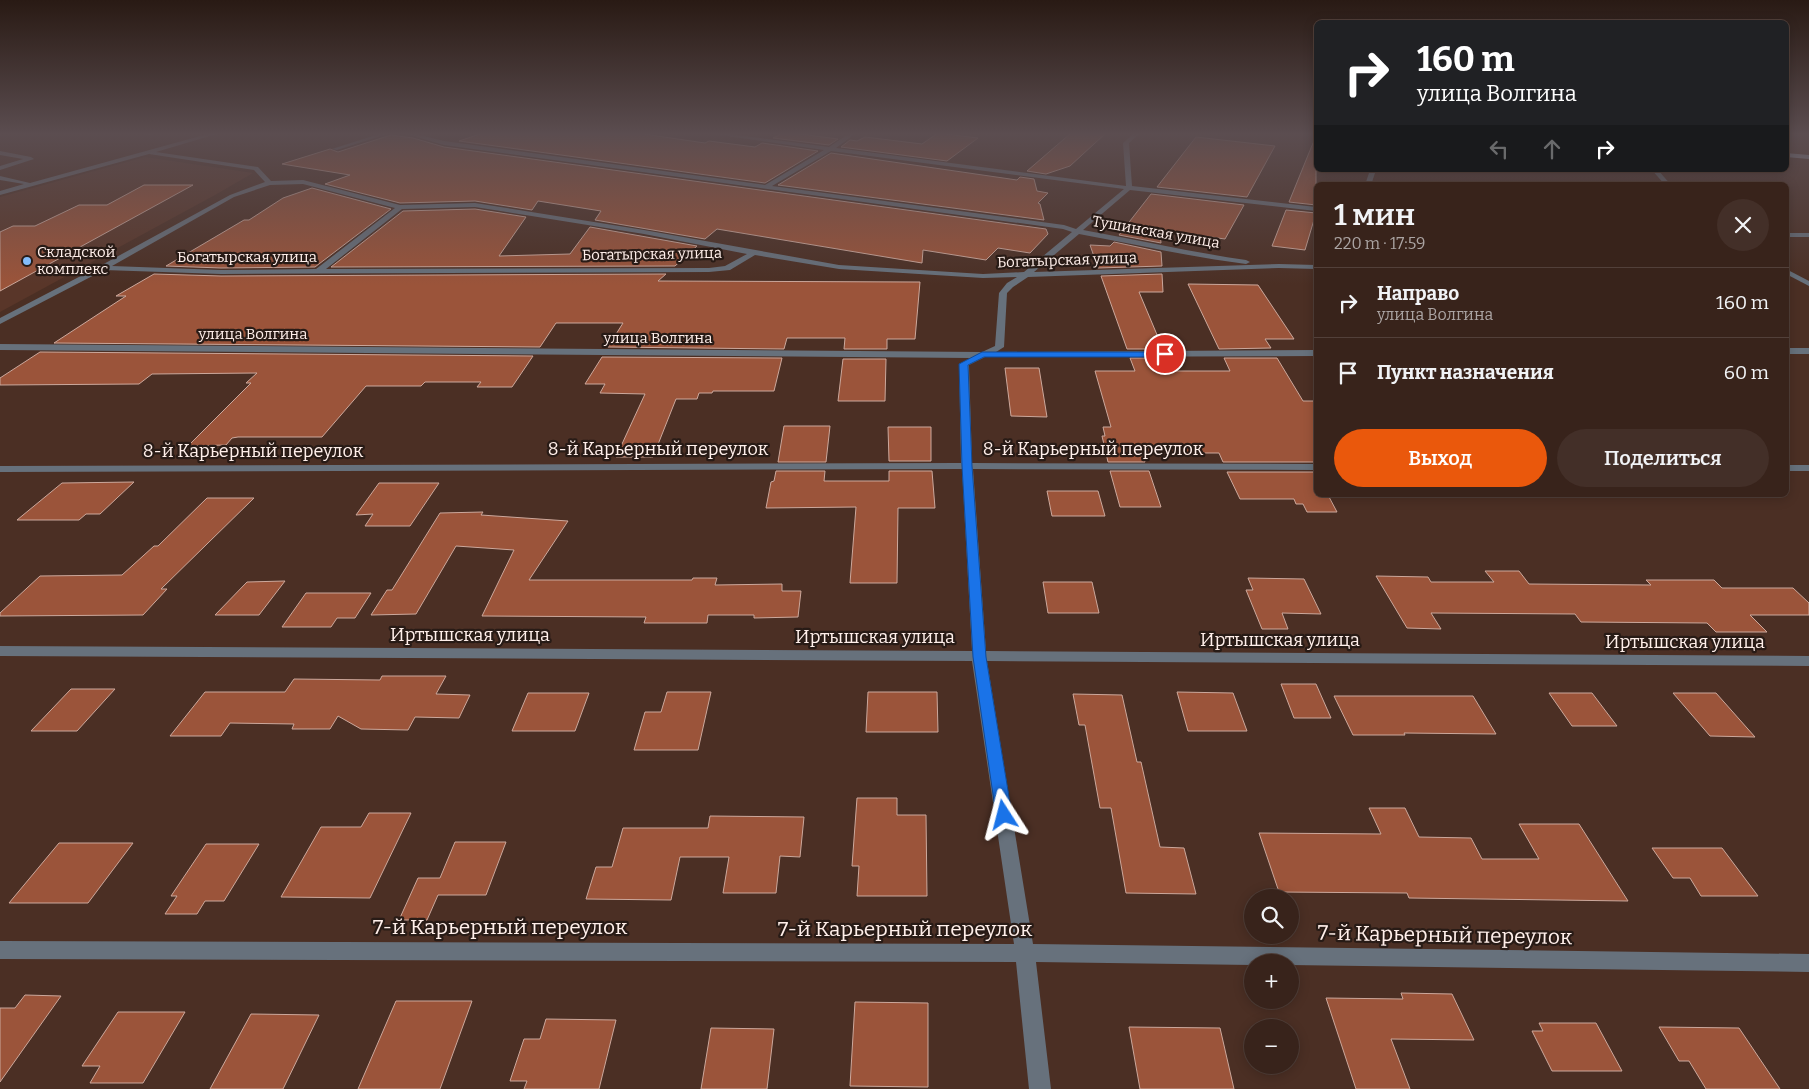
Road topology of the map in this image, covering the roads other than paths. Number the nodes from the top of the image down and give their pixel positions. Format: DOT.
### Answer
graph roads {
  1 [pos="31,184"];
  2 [pos="264,184"];
  3 [pos="311,184"];
  4 [pos="752,184"];
  5 [pos="772,184"];
  6 [pos="1098,184"];
  7 [pos="1129,184"];
  8 [pos="768,186"];
  9 [pos="1129,188"];
  10 [pos="0,193"];
  11 [pos="400,207"];
  12 [pos="1314,210"];
  13 [pos="1076,232"];
  14 [pos="1789,235"];
  15 [pos="1809,235"];
  16 [pos="754,253"];
  17 [pos="1279,266"];
  18 [pos="1314,267"];
  19 [pos="103,268"];
  20 [pos="319,271"];
  21 [pos="1789,273"];
  22 [pos="1024,276"];
  23 [pos="1809,284"];
  24 [pos="0,321"];
  25 [pos="0,347"];
  26 [pos="1789,351"];
  27 [pos="1809,351"];
  28 [pos="982,354"];
  29 [pos="1314,354"];
  30 [pos="967,466"];
  31 [pos="1314,467"];
  32 [pos="1789,468"];
  33 [pos="1809,468"];
  34 [pos="0,469"];
  35 [pos="0,651"];
  36 [pos="980,657"];
  37 [pos="1809,661"];
  38 [pos="0,950"];
  39 [pos="1025,953"];
  40 [pos="1809,963"];
  41 [pos="1040,1089"];
  1 -- 10 [label="street"];
  2 -- 19 [label="street"];
  3 -- 11 [label="street"];
  4 -- 8 [label="street, Тушинская улица"];
  5 -- 8 [label="street"];
  6 -- 9 [label="street"];
  7 -- 9 [label="street"];
  8 -- 13 [label="street, Тушинская улица"];
  9 -- 12 [label="street"];
  9 -- 13 [label="street"];
  11 -- 16 [label="street"];
  11 -- 20 [label="street"];
  13 -- 17 [label="street, Тушинская улица"];
  13 -- 22 [label="street"];
  14 -- 15 [label="street"];
  16 -- 20 [label="street, Богатырская улица"];
  16 -- 22 [label="street, Богатырская улица"];
  17 -- 18 [label="street, Богатырская улица"];
  17 -- 22 [label="street, Богатырская улица"];
  19 -- 20 [label="street, Богатырская улица"];
  19 -- 24 [label="street"];
  21 -- 23 [label="street"];
  22 -- 28 [label="street"];
  25 -- 28 [label="street, улица Волгина"];
  26 -- 27 [label="street"];
  28 -- 29 [label="street, улица Волгина"];
  28 -- 30 [label="street"];
  30 -- 31 [label="street, 8-й Карьерный переулок"];
  30 -- 34 [label="street, 8-й Карьерный переулок"];
  30 -- 36 [label="street"];
  32 -- 33 [label="street"];
  35 -- 36 [label="street, Иртышская улица"];
  36 -- 37 [label="street, Иртышская улица"];
  36 -- 39 [label="street"];
  38 -- 39 [label="street, 7-й Карьерный переулок"];
  39 -- 40 [label="street, 7-й Карьерный переулок"];
  39 -- 41 [label="street"];
}
